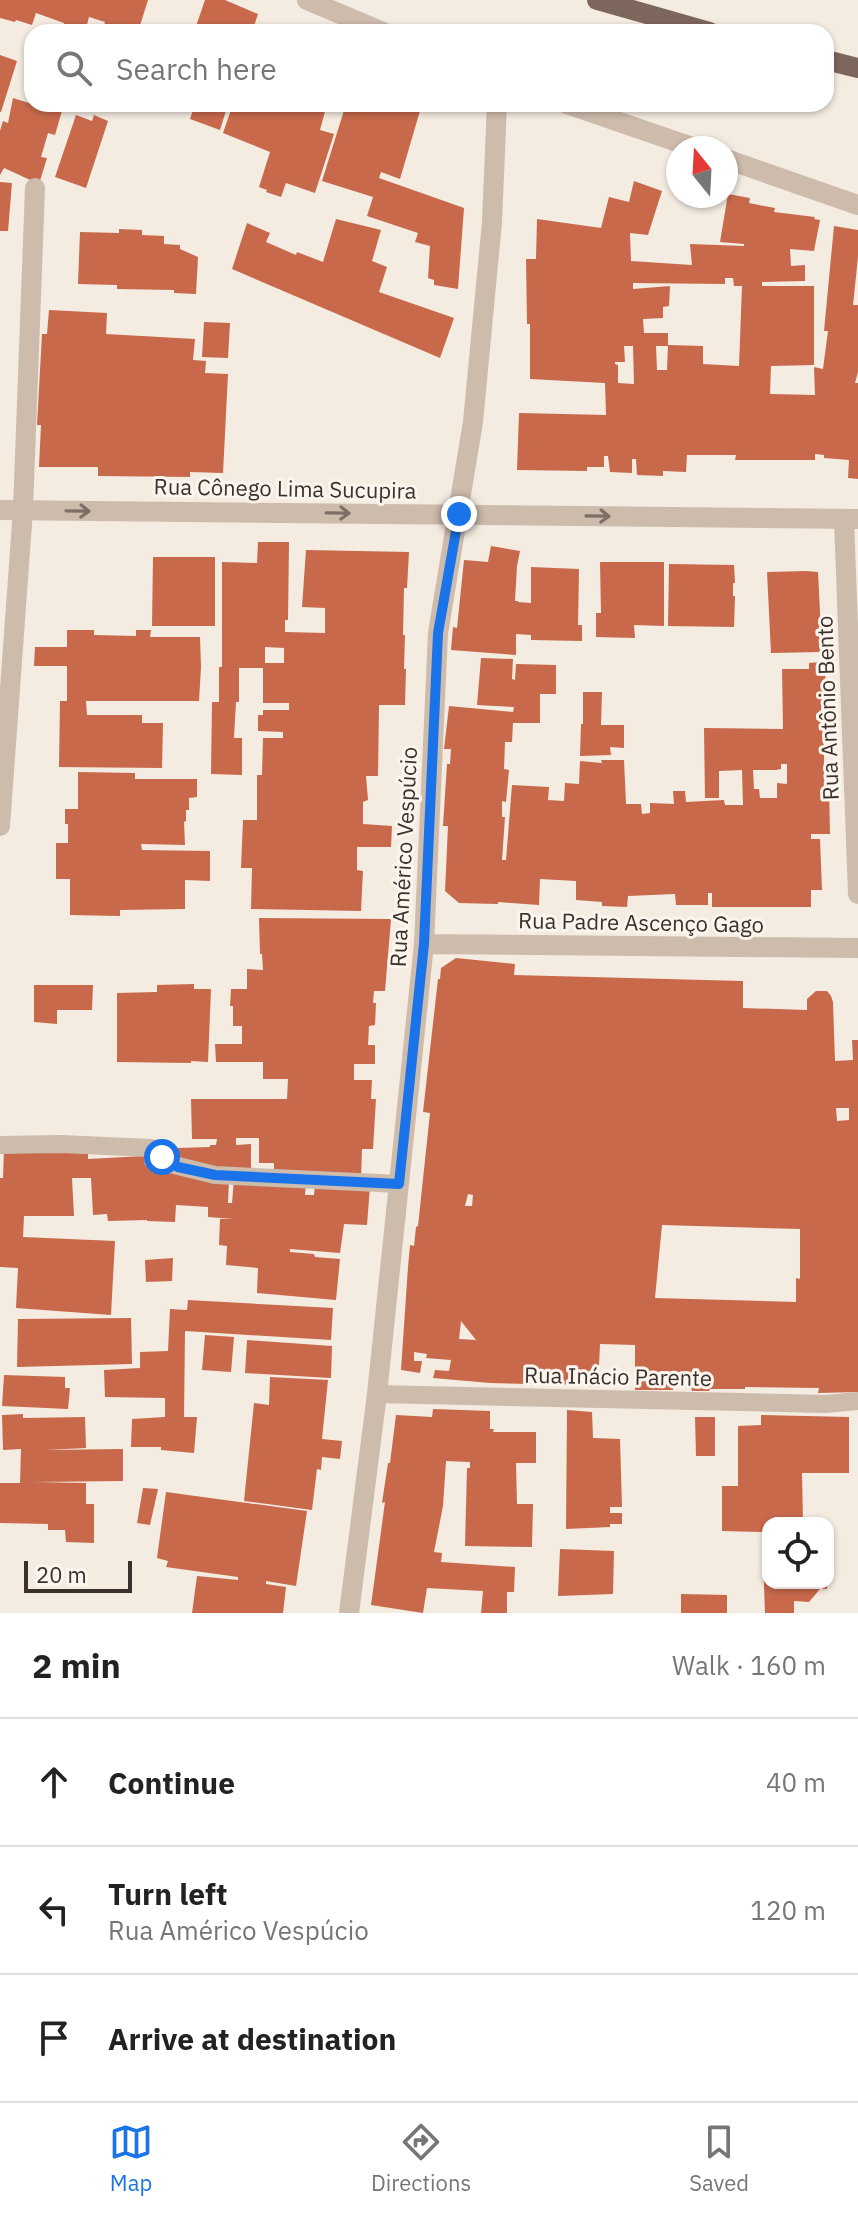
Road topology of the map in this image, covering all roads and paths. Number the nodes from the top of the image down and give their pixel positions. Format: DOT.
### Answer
graph roads {
  1 [pos="307,0"];
  2 [pos="597,0"];
  3 [pos="364,24"];
  4 [pos="682,24"];
  5 [pos="834,62"];
  6 [pos="858,68"];
  7 [pos="497,112"];
  8 [pos="590,112"];
  9 [pos="666,138"];
  10 [pos="738,163"];
  11 [pos="35,188"];
  12 [pos="858,205"];
  13 [pos="0,510"];
  14 [pos="23,510"];
  15 [pos="459,514"];
  16 [pos="851,519"];
  17 [pos="0,826"];
  18 [pos="858,894"];
  19 [pos="424,944"];
  20 [pos="858,948"];
  21 [pos="0,1145"];
  22 [pos="399,1184"];
  23 [pos="377,1394"];
  24 [pos="858,1401"];
  25 [pos="349,1613"];
  1 -- 3 [label="street"];
  2 -- 4 [label="main road"];
  5 -- 6 [label="main road"];
  7 -- 15 [label="street, Rua Américo Vespúcio"];
  8 -- 9 [label="street"];
  10 -- 12 [label="street"];
  11 -- 14 [label="street"];
  13 -- 14 [label="street, Rua Cônego Lima Sucupira"];
  14 -- 15 [label="street, Rua Cônego Lima Sucupira, one-way"];
  14 -- 17 [label="street"];
  15 -- 16 [label="street, Rua Cônego Lima Sucupira, one-way"];
  15 -- 19 [label="street, Rua Américo Vespúcio"];
  16 -- 18 [label="street, Rua Antônio Bento"];
  19 -- 20 [label="street, Rua Padre Ascenço Gago"];
  19 -- 22 [label="street, Rua Américo Vespúcio"];
  21 -- 22 [label="lane"];
  22 -- 23 [label="street, Rua Américo Vespúcio"];
  23 -- 24 [label="lane, Rua Inácio Parente"];
  23 -- 25 [label="street, Rua Américo Vespúcio"];
}
